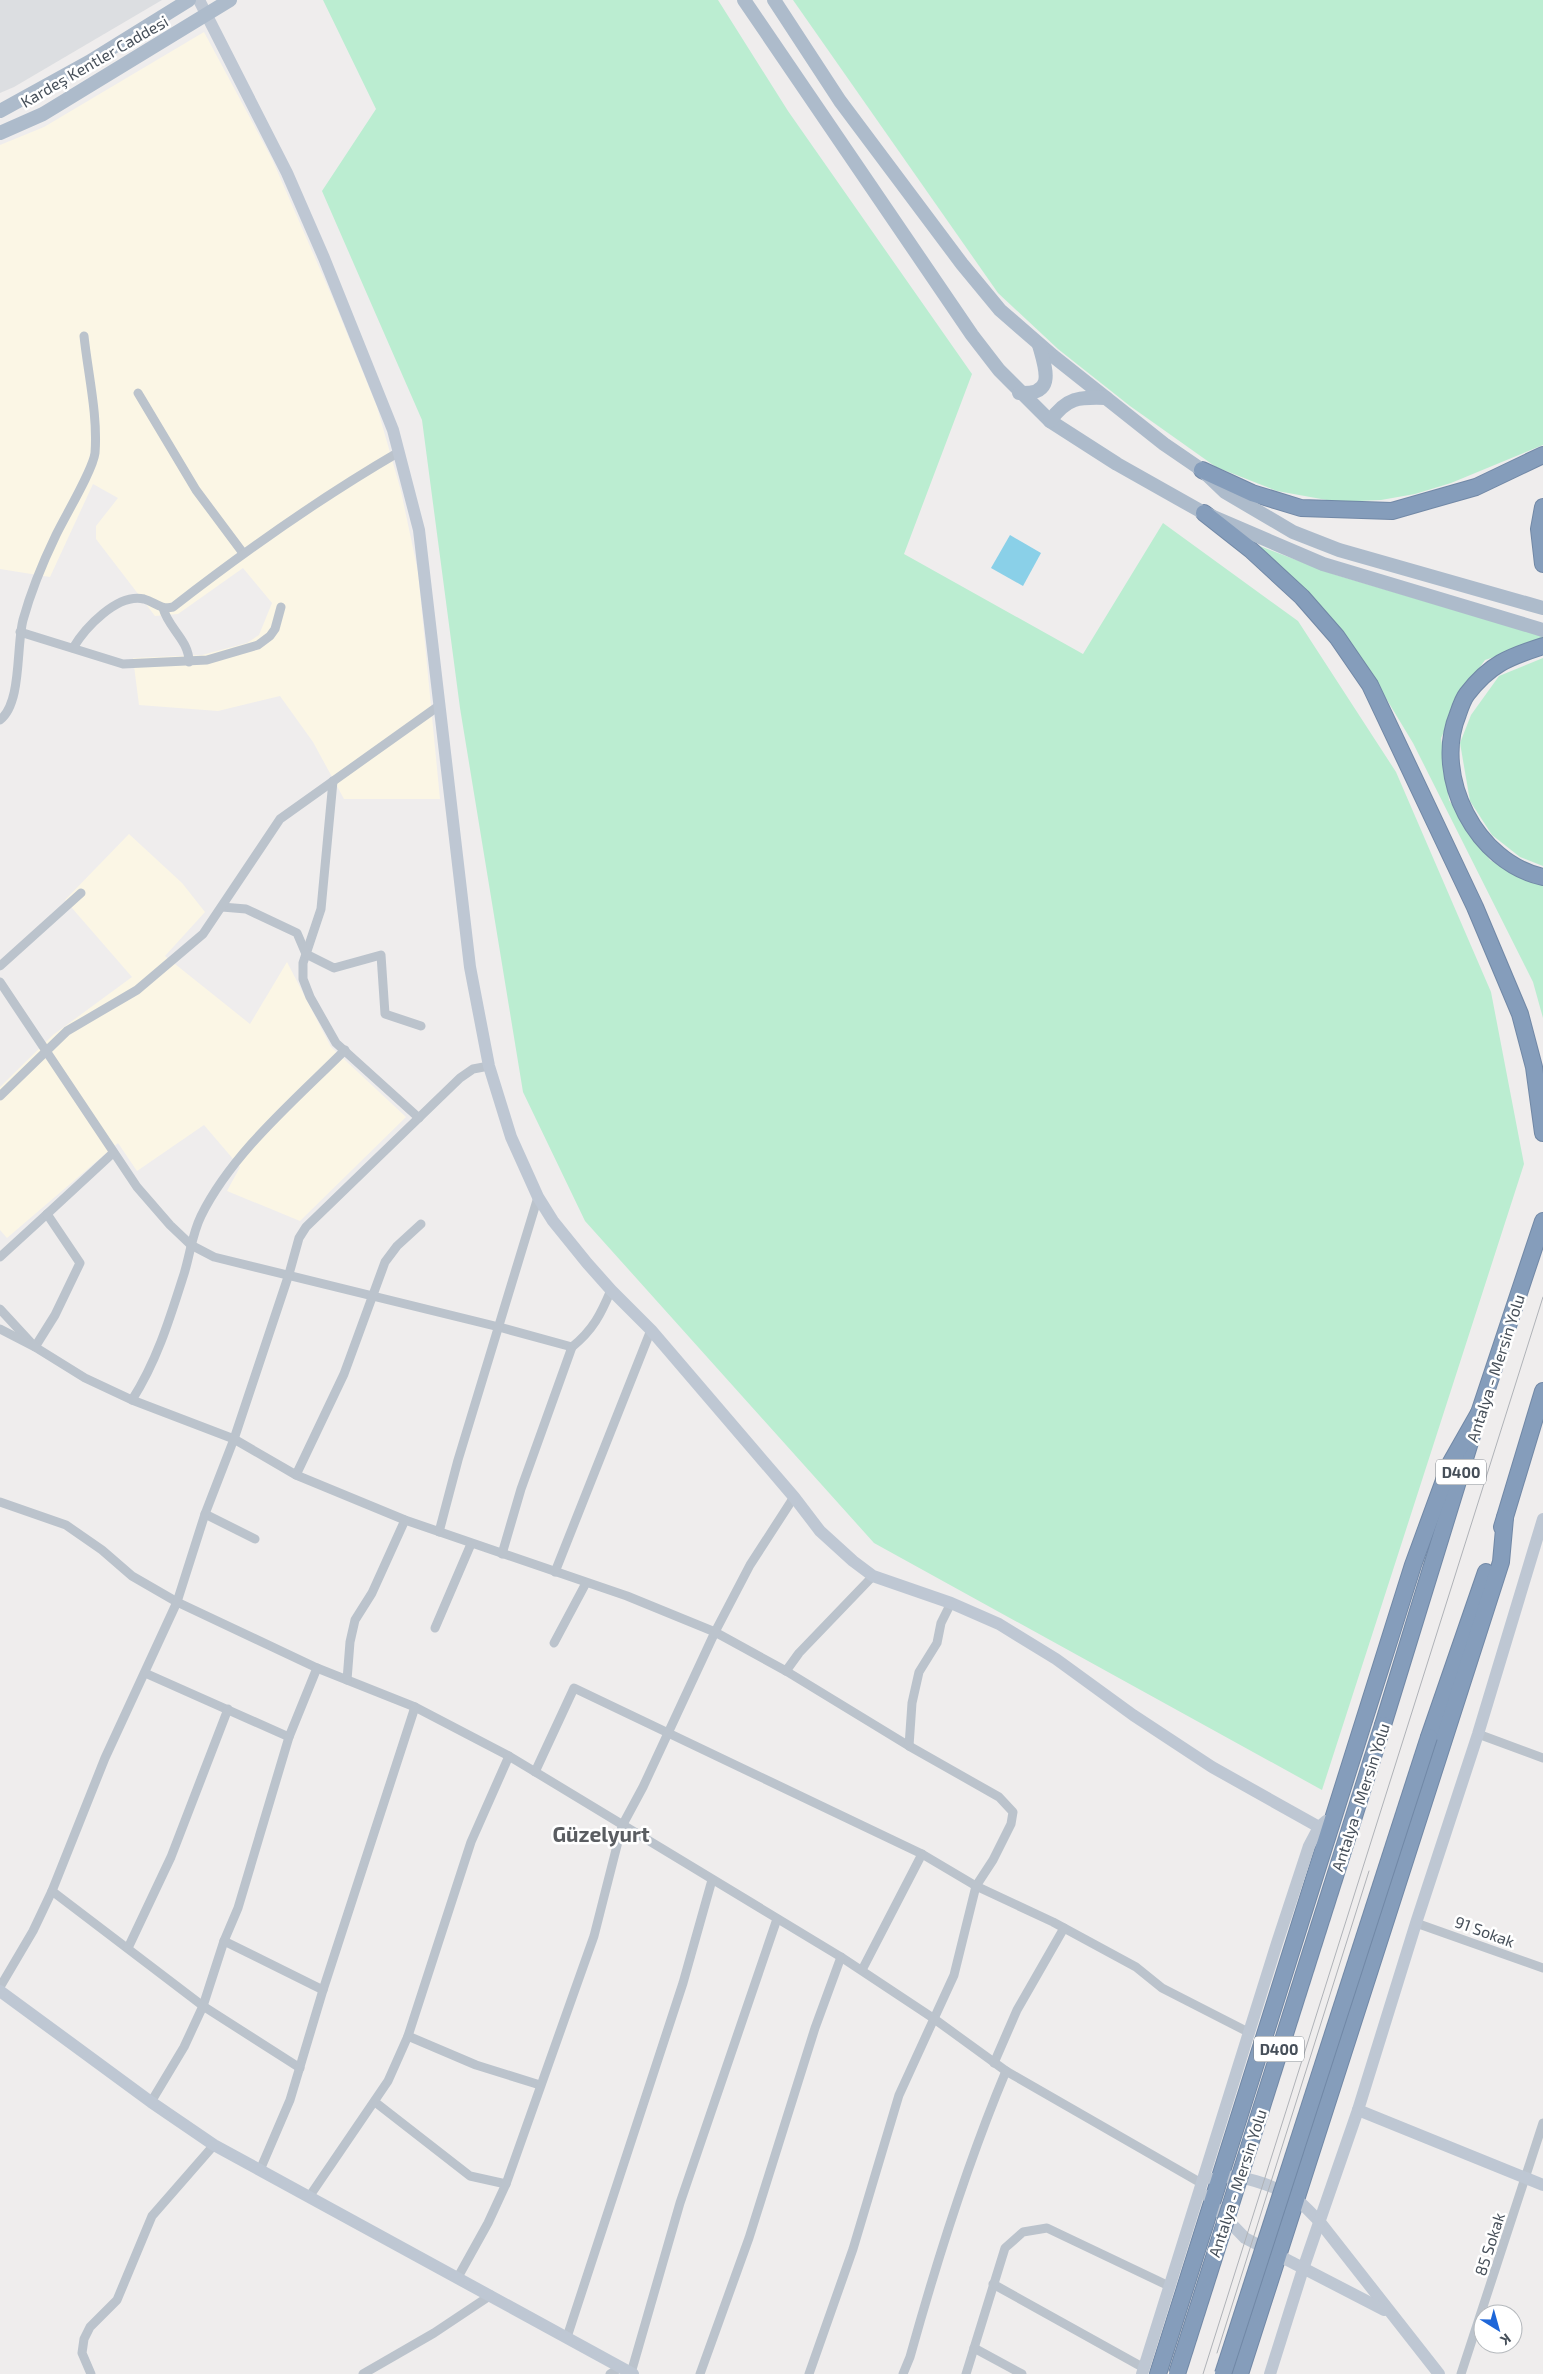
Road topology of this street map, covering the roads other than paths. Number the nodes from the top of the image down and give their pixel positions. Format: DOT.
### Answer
graph roads {
  1 [pos="189,0"];
  2 [pos="199,0"];
  3 [pos="230,0"];
  4 [pos="744,0"];
  5 [pos="774,0"];
  6 [pos="206,14"];
  7 [pos="0,111"];
  8 [pos="0,132"];
  9 [pos="84,336"];
  10 [pos="1039,345"];
  11 [pos="1019,393"];
  12 [pos="138,394"];
  13 [pos="1106,398"];
  14 [pos="1050,422"];
  15 [pos="399,452"];
  16 [pos="1543,455"];
  17 [pos="1202,470"];
  18 [pos="1543,507"];
  19 [pos="1204,513"];
  20 [pos="243,553"];
  21 [pos="1543,564"];
  22 [pos="281,607"];
  23 [pos="163,608"];
  24 [pos="1543,608"];
  25 [pos="1543,630"];
  26 [pos="20,632"];
  27 [pos="1543,646"];
  28 [pos="73,648"];
  29 [pos="190,662"];
  30 [pos="440,705"];
  31 [pos="0,720"];
  32 [pos="333,781"];
  33 [pos="1543,877"];
  34 [pos="81,893"];
  35 [pos="222,907"];
  36 [pos="306,954"];
  37 [pos="0,966"];
  38 [pos="0,982"];
  39 [pos="421,1026"];
  40 [pos="344,1050"];
  41 [pos="46,1051"];
  42 [pos="489,1066"];
  43 [pos="0,1096"];
  44 [pos="419,1118"];
  45 [pos="1543,1133"];
  46 [pos="113,1152"];
  47 [pos="538,1197"];
  48 [pos="47,1214"];
  49 [pos="1543,1221"];
  50 [pos="421,1224"];
  51 [pos="191,1246"];
  52 [pos="0,1257"];
  53 [pos="289,1274"];
  54 [pos="611,1290"];
  55 [pos="371,1296"];
  56 [pos="0,1309"];
  57 [pos="499,1326"];
  58 [pos="0,1328"];
  59 [pos="651,1330"];
  60 [pos="35,1346"];
  61 [pos="572,1346"];
  62 [pos="1543,1391"];
  63 [pos="132,1400"];
  64 [pos="1479,1413"];
  65 [pos="1543,1430"];
  66 [pos="234,1439"];
  67 [pos="1526,1450"];
  68 [pos="296,1474"];
  69 [pos="794,1497"];
  70 [pos="0,1502"];
  71 [pos="205,1514"];
  72 [pos="1505,1518"];
  73 [pos="1543,1519"];
  74 [pos="405,1520"];
  75 [pos="439,1532"];
  76 [pos="255,1539"];
  77 [pos="471,1544"];
  78 [pos="502,1554"];
  79 [pos="555,1572"];
  80 [pos="873,1576"];
  81 [pos="586,1583"];
  82 [pos="178,1602"];
  83 [pos="951,1604"];
  84 [pos="435,1628"];
  85 [pos="715,1632"];
  86 [pos="554,1643"];
  87 [pos="317,1668"];
  88 [pos="786,1671"];
  89 [pos="145,1673"];
  90 [pos="347,1680"];
  91 [pos="415,1707"];
  92 [pos="228,1709"];
  93 [pos="670,1734"];
  94 [pos="1478,1734"];
  95 [pos="289,1737"];
  96 [pos="909,1746"];
  97 [pos="509,1756"];
  98 [pos="1543,1758"];
  99 [pos="535,1772"];
  100 [pos="1336,1810"];
  101 [pos="622,1826"];
  102 [pos="1320,1827"];
  103 [pos="922,1854"];
  104 [pos="712,1880"];
  105 [pos="976,1886"];
  106 [pos="52,1891"];
  107 [pos="777,1919"];
  108 [pos="1416,1923"];
  109 [pos="1064,1928"];
  110 [pos="224,1941"];
  111 [pos="128,1948"];
  112 [pos="841,1957"];
  113 [pos="1543,1968"];
  114 [pos="862,1970"];
  115 [pos="0,1987"];
  116 [pos="323,1990"];
  117 [pos="0,1991"];
  118 [pos="203,2006"];
  119 [pos="933,2018"];
  120 [pos="1250,2033"];
  121 [pos="408,2036"];
  122 [pos="994,2063"];
  123 [pos="300,2068"];
  124 [pos="1006,2071"];
  125 [pos="540,2085"];
  126 [pos="151,2102"];
  127 [pos="375,2102"];
  128 [pos="1358,2110"];
  129 [pos="1543,2123"];
  130 [pos="214,2145"];
  131 [pos="260,2170"];
  132 [pos="1221,2176"];
  133 [pos="1526,2178"];
  134 [pos="1201,2183"];
  135 [pos="506,2184"];
  136 [pos="1543,2185"];
  137 [pos="309,2197"];
  138 [pos="1296,2200"];
  139 [pos="1212,2204"];
  140 [pos="1319,2221"];
  141 [pos="1278,2254"];
  142 [pos="1303,2269"];
  143 [pos="458,2277"];
  144 [pos="993,2284"];
  145 [pos="1170,2286"];
  146 [pos="491,2296"];
  147 [pos="1389,2312"];
  148 [pos="567,2337"];
  149 [pos="974,2348"];
  150 [pos="624,2372"];
  151 [pos="1148,2372"];
  152 [pos="91,2374"];
  153 [pos="363,2374"];
  154 [pos="700,2374"];
  155 [pos="809,2374"];
  156 [pos="903,2374"];
  157 [pos="966,2374"];
  158 [pos="1022,2374"];
  159 [pos="1177,2374"];
  160 [pos="1223,2374"];
  161 [pos="1240,2374"];
  162 [pos="1270,2374"];
  163 [pos="1439,2374"];
  164 [pos="1462,2374"];
  1 -- 7 [label="main road, Kardeş Kentler Caddesi"];
  2 -- 6 [label="street"];
  3 -- 6 [label="main road, Kardeş Kentler Caddesi"];
  4 -- 11 [label="main road"];
  5 -- 10 [label="main road"];
  6 -- 8 [label="main road, Kardeş Kentler Caddesi"];
  6 -- 15 [label="street"];
  9 -- 26 [label="street"];
  10 -- 11 [label="main road"];
  10 -- 13 [label="main road"];
  11 -- 14 [label="main road"];
  12 -- 20 [label="street"];
  13 -- 14 [label="main road"];
  13 -- 17 [label="main road"];
  14 -- 19 [label="main road"];
  15 -- 20 [label="street"];
  15 -- 30 [label="street"];
  16 -- 17 [label="highway"];
  17 -- 24 [label="main road"];
  18 -- 21 [label="highway"];
  19 -- 25 [label="main road"];
  19 -- 45 [label="highway"];
  20 -- 23 [label="street"];
  22 -- 29 [label="street"];
  23 -- 28 [label="street"];
  23 -- 29 [label="street"];
  26 -- 28 [label="street"];
  26 -- 31 [label="street"];
  27 -- 33 [label="highway"];
  28 -- 29 [label="street"];
  30 -- 32 [label="street"];
  30 -- 42 [label="street"];
  32 -- 35 [label="street"];
  32 -- 36 [label="street"];
  34 -- 37 [label="street"];
  35 -- 36 [label="street"];
  35 -- 41 [label="street"];
  36 -- 39 [label="street"];
  36 -- 40 [label="street"];
  38 -- 41 [label="street"];
  40 -- 44 [label="street"];
  40 -- 51 [label="street"];
  41 -- 43 [label="street"];
  41 -- 46 [label="street"];
  42 -- 44 [label="street"];
  42 -- 47 [label="street"];
  44 -- 53 [label="street"];
  46 -- 48 [label="street"];
  46 -- 51 [label="street"];
  47 -- 54 [label="street"];
  47 -- 57 [label="street"];
  48 -- 52 [label="street"];
  48 -- 60 [label="street"];
  49 -- 64 [label="highway, Antalya - Mersin Yolu / D400"];
  50 -- 55 [label="street"];
  51 -- 53 [label="street"];
  51 -- 63 [label="street"];
  53 -- 55 [label="street"];
  53 -- 66 [label="street"];
  54 -- 59 [label="street"];
  54 -- 61 [label="street"];
  55 -- 57 [label="street"];
  55 -- 68 [label="street"];
  56 -- 60 [label="street"];
  57 -- 61 [label="street"];
  57 -- 75 [label="street"];
  58 -- 60 [label="street"];
  59 -- 69 [label="street"];
  59 -- 79 [label="street"];
  60 -- 63 [label="street"];
  61 -- 78 [label="street"];
  62 -- 67 [label="highway, D400"];
  63 -- 66 [label="street"];
  64 -- 100 [label="highway"];
  64 -- 159 [label="highway, Antalya - Mersin Yolu / D400, bridge"];
  65 -- 67 [label="highway"];
  66 -- 68 [label="street"];
  66 -- 71 [label="street"];
  67 -- 72 [label="highway, D400"];
  68 -- 74 [label="street"];
  69 -- 80 [label="street"];
  69 -- 85 [label="street"];
  70 -- 82 [label="street"];
  71 -- 76 [label="street"];
  71 -- 82 [label="street"];
  72 -- 138 [label="highway"];
  72 -- 160 [label="highway, D400, bridge"];
  73 -- 94 [label="street"];
  74 -- 75 [label="street"];
  74 -- 90 [label="street"];
  75 -- 77 [label="street"];
  77 -- 78 [label="street"];
  77 -- 84 [label="street"];
  78 -- 79 [label="street"];
  79 -- 81 [label="street"];
  80 -- 83 [label="street"];
  80 -- 88 [label="street"];
  81 -- 85 [label="street"];
  81 -- 86 [label="street"];
  82 -- 87 [label="street"];
  82 -- 89 [label="street"];
  83 -- 96 [label="street"];
  83 -- 102 [label="street"];
  85 -- 88 [label="street"];
  85 -- 93 [label="street"];
  87 -- 90 [label="street"];
  87 -- 95 [label="street"];
  88 -- 96 [label="street"];
  89 -- 92 [label="street"];
  89 -- 106 [label="street"];
  90 -- 91 [label="street"];
  91 -- 97 [label="street"];
  91 -- 116 [label="street"];
  92 -- 95 [label="street"];
  92 -- 111 [label="street"];
  93 -- 99 [label="street"];
  93 -- 101 [label="street"];
  93 -- 103 [label="street"];
  94 -- 98 [label="street"];
  94 -- 108 [label="street"];
  95 -- 110 [label="street"];
  96 -- 105 [label="street"];
  97 -- 99 [label="street"];
  97 -- 121 [label="street"];
  99 -- 101 [label="street"];
  100 -- 102 [label="street"];
  100 -- 132 [label="highway"];
  101 -- 104 [label="street"];
  101 -- 125 [label="street"];
  102 -- 120 [label="street"];
  103 -- 105 [label="street"];
  103 -- 114 [label="street"];
  104 -- 107 [label="street"];
  104 -- 148 [label="street"];
  105 -- 109 [label="street"];
  105 -- 119 [label="street"];
  106 -- 111 [label="street"];
  106 -- 115 [label="street"];
  107 -- 112 [label="street"];
  107 -- 150 [label="street"];
  108 -- 113 [label="street, 91 Sokak"];
  108 -- 128 [label="street"];
  109 -- 120 [label="street"];
  109 -- 122 [label="street"];
  110 -- 116 [label="street"];
  110 -- 118 [label="street"];
  111 -- 118 [label="street"];
  112 -- 114 [label="street"];
  112 -- 154 [label="street"];
  114 -- 119 [label="street"];
  116 -- 123 [label="street"];
  117 -- 126 [label="street"];
  118 -- 123 [label="street"];
  118 -- 126 [label="street"];
  119 -- 122 [label="street"];
  119 -- 155 [label="street"];
  120 -- 134 [label="street"];
  121 -- 125 [label="street"];
  121 -- 127 [label="street"];
  122 -- 124 [label="street"];
  123 -- 131 [label="street"];
  124 -- 134 [label="street"];
  124 -- 156 [label="street"];
  125 -- 135 [label="street"];
  126 -- 130 [label="street"];
  127 -- 135 [label="street"];
  127 -- 137 [label="street"];
  128 -- 133 [label="street"];
  128 -- 140 [label="street"];
  129 -- 133 [label="street, 85 Sokak"];
  130 -- 131 [label="street"];
  130 -- 152 [label="street"];
  131 -- 137 [label="street"];
  132 -- 134 [label="street"];
  132 -- 138 [label="street"];
  132 -- 139 [label="highway"];
  133 -- 136 [label="street"];
  133 -- 164 [label="street, 85 Sokak"];
  134 -- 139 [label="street"];
  134 -- 145 [label="street"];
  135 -- 143 [label="street"];
  137 -- 143 [label="street"];
  138 -- 140 [label="street"];
  138 -- 141 [label="highway"];
  139 -- 141 [label="street"];
  139 -- 151 [label="highway"];
  140 -- 142 [label="street"];
  140 -- 147 [label="street"];
  141 -- 142 [label="street"];
  141 -- 161 [label="highway"];
  142 -- 147 [label="street"];
  142 -- 162 [label="street"];
  143 -- 146 [label="street"];
  144 -- 145 [label="street"];
  144 -- 149 [label="street"];
  144 -- 151 [label="street"];
  145 -- 151 [label="street"];
  146 -- 148 [label="street"];
  146 -- 153 [label="street"];
  147 -- 163 [label="street"];
  148 -- 150 [label="street"];
  149 -- 157 [label="street"];
  149 -- 158 [label="street"];
}
